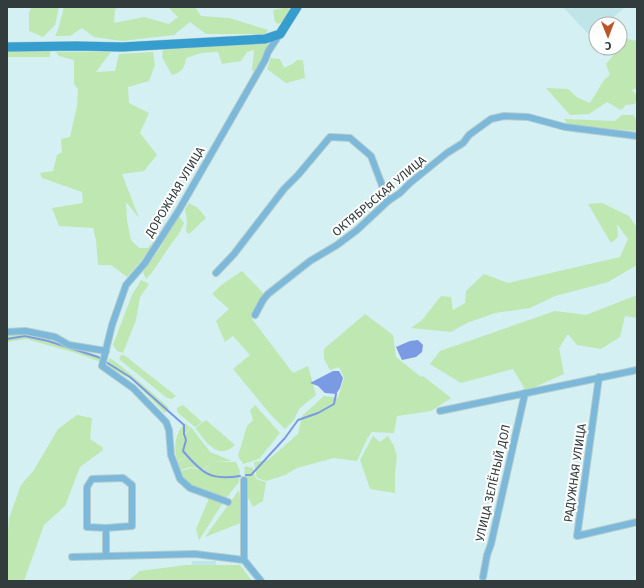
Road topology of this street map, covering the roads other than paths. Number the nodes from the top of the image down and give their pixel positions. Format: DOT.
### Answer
graph roads {
  1 [pos="297,7"];
  2 [pos="280,34"];
  3 [pos="7,47"];
  4 [pos="637,136"];
  5 [pos="388,201"];
  6 [pos="216,273"];
  7 [pos="255,315"];
  8 [pos="7,332"];
  9 [pos="104,359"];
  10 [pos="637,370"];
  11 [pos="599,378"];
  12 [pos="525,393"];
  13 [pos="440,411"];
  14 [pos="244,480"];
  15 [pos="228,502"];
  16 [pos="637,522"];
  17 [pos="106,528"];
  18 [pos="106,556"];
  19 [pos="72,557"];
  20 [pos="244,560"];
  21 [pos="483,577"];
  22 [pos="261,581"];
  1 -- 2 [label="street"];
  2 -- 3 [label="street"];
  2 -- 9 [label="street, ДОРОЖНАЯ УЛИЦА"];
  4 -- 5 [label="street, ОКТЯБРЬСКАЯ УЛИЦА"];
  5 -- 6 [label="street"];
  5 -- 7 [label="street, ОКТЯБРЬСКАЯ УЛИЦА"];
  8 -- 9 [label="street"];
  9 -- 15 [label="street"];
  10 -- 11 [label="street"];
  11 -- 12 [label="street"];
  11 -- 16 [label="street, РАДУЖНАЯ УЛИЦА"];
  12 -- 13 [label="street"];
  12 -- 21 [label="street, УЛИЦА ЗЕЛЁНЫЙ ДОЛ"];
  14 -- 20 [label="street"];
  17 -- 17 [label="street"];
  17 -- 18 [label="street"];
  18 -- 19 [label="street"];
  18 -- 20 [label="street"];
  20 -- 22 [label="street"];
}
